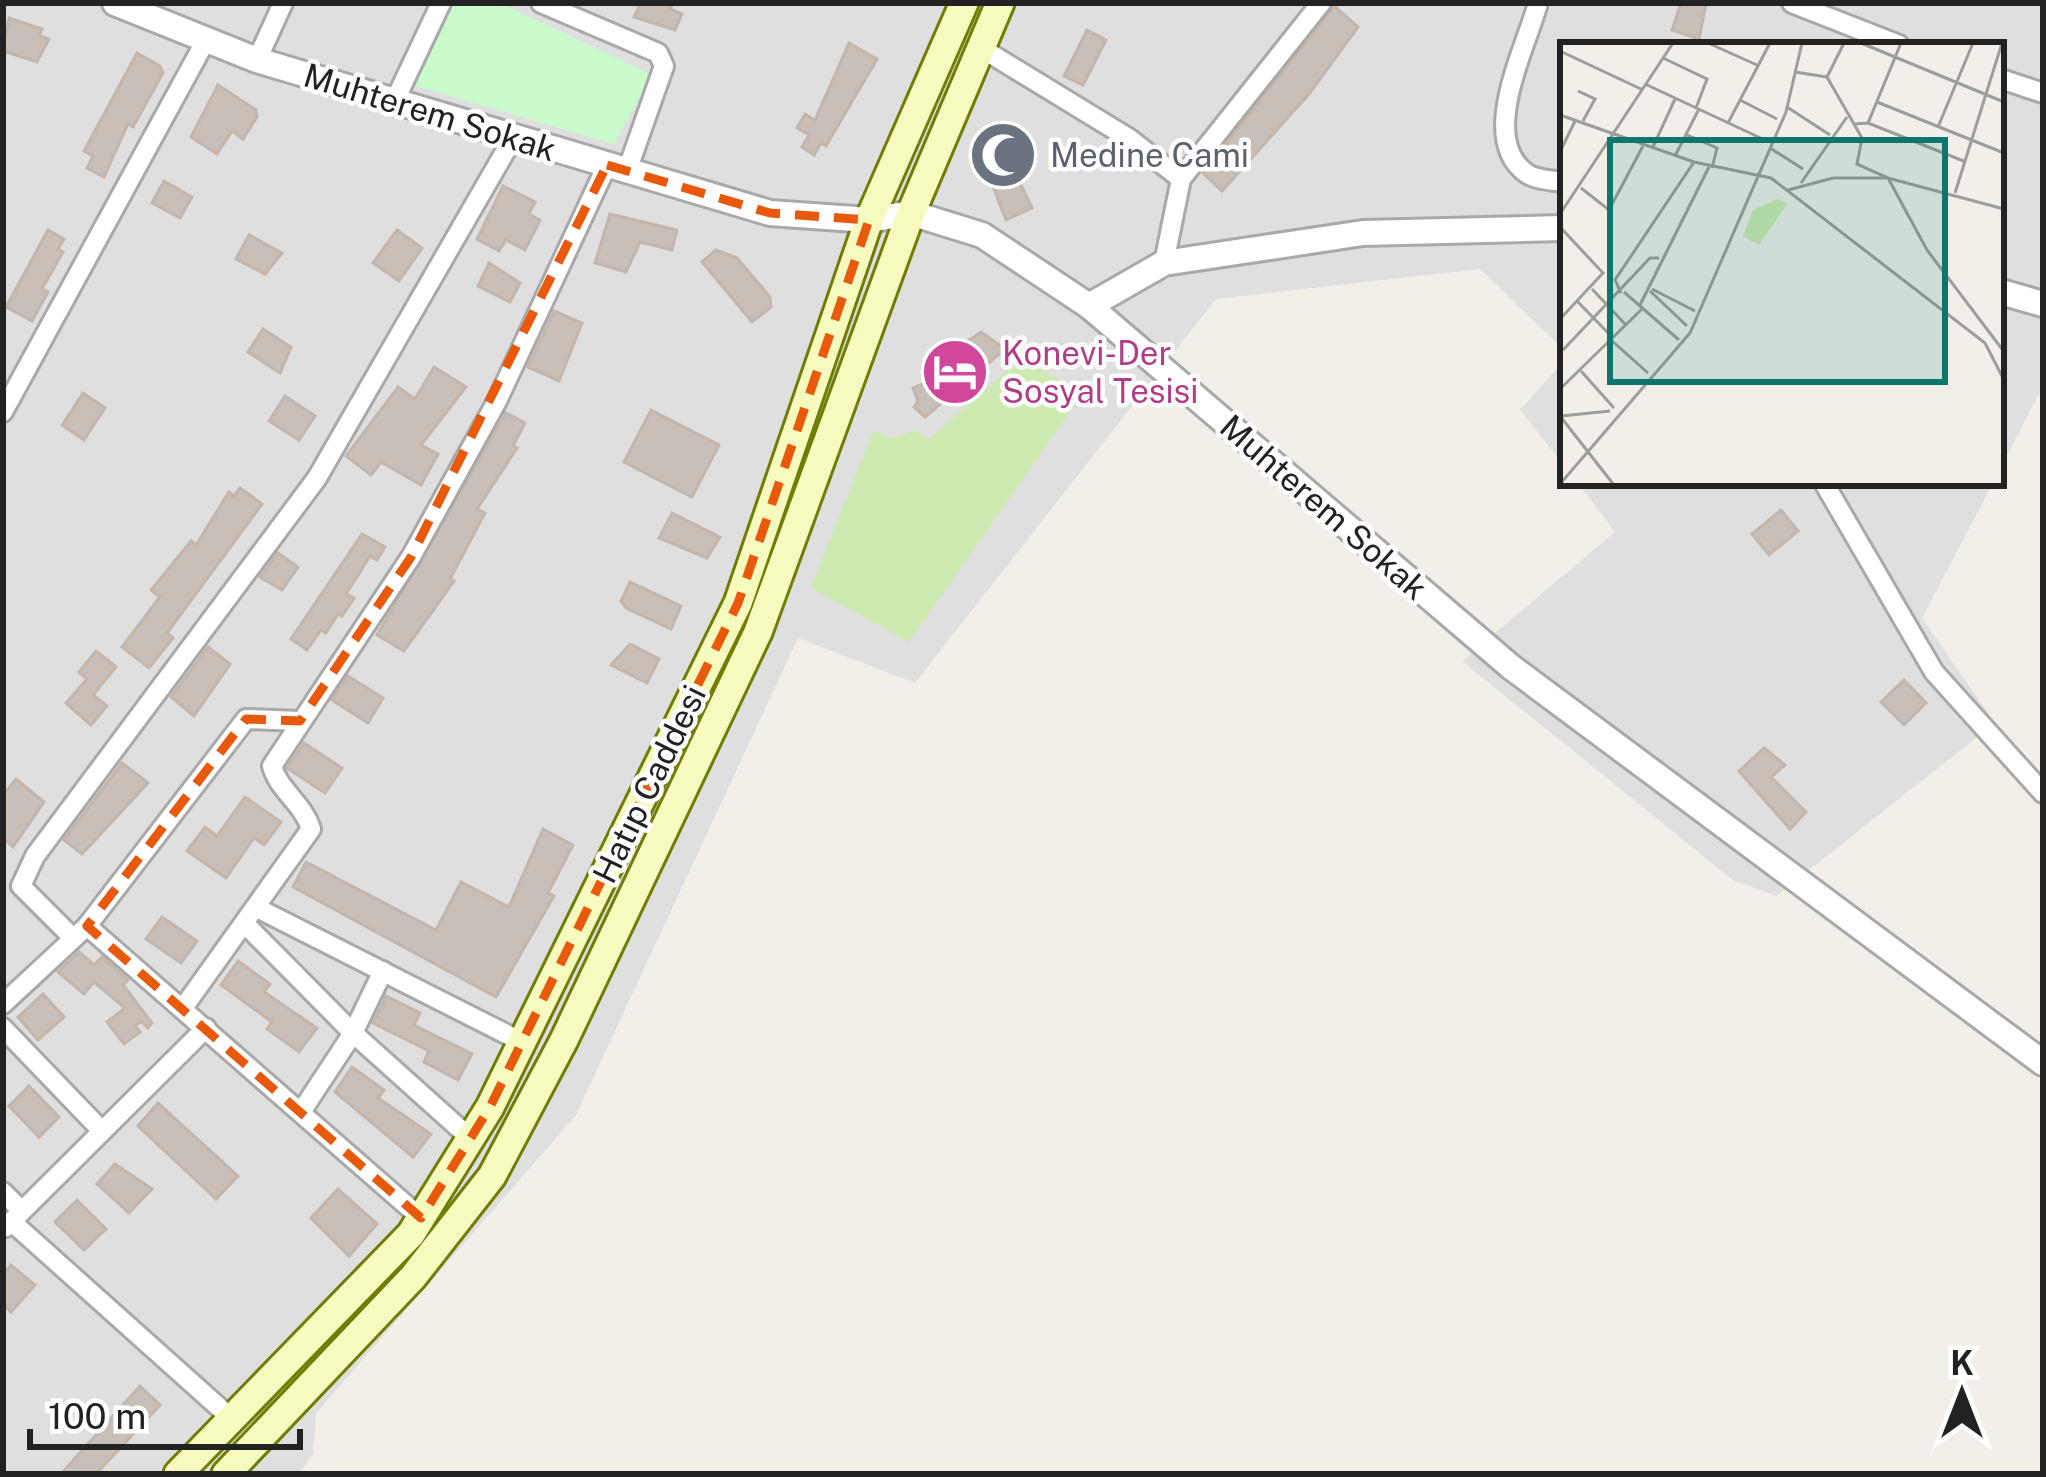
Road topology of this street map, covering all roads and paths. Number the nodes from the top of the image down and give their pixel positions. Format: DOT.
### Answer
graph roads {
  1 [pos="116,3"];
  2 [pos="283,3"];
  3 [pos="441,3"];
  4 [pos="541,3"];
  5 [pos="1000,3"];
  6 [pos="1321,3"];
  7 [pos="1538,3"];
  8 [pos="1792,3"];
  9 [pos="957,6"];
  10 [pos="206,40"];
  11 [pos="1891,42"];
  12 [pos="981,48"];
  13 [pos="257,60"];
  14 [pos="2004,80"];
  15 [pos="2043,93"];
  16 [pos="396,98"];
  17 [pos="513,138"];
  18 [pos="617,168"];
  19 [pos="1181,179"];
  20 [pos="1560,181"];
  21 [pos="910,213"];
  22 [pos="869,220"];
  23 [pos="1560,228"];
  24 [pos="1164,263"];
  25 [pos="2004,293"];
  26 [pos="2043,304"];
  27 [pos="1089,306"];
  28 [pos="3,412"];
  29 [pos="1826,486"];
  30 [pos="300,721"];
  31 [pos="2043,793"];
  32 [pos="251,916"];
  33 [pos="79,931"];
  34 [pos="383,971"];
  35 [pos="3,1004"];
  36 [pos="183,1008"];
  37 [pos="3,1028"];
  38 [pos="206,1028"];
  39 [pos="353,1033"];
  40 [pos="522,1042"];
  41 [pos="2043,1063"];
  42 [pos="301,1112"];
  43 [pos="102,1131"];
  44 [pos="470,1138"];
  45 [pos="3,1192"];
  46 [pos="421,1218"];
  47 [pos="12,1221"];
  48 [pos="232,1419"];
  49 [pos="178,1474"];
  50 [pos="226,1474"];
  1 -- 10 [label="street, Muhterem Sokak"];
  2 -- 13 [label="street"];
  3 -- 16 [label="street"];
  4 -- 18 [label="street"];
  5 -- 12 [label="main road, Hatıp Caddesi"];
  6 -- 19 [label="street"];
  7 -- 20 [label="street"];
  8 -- 11 [label="street"];
  9 -- 22 [label="main road, Hatıp Caddesi"];
  10 -- 13 [label="street, Muhterem Sokak"];
  10 -- 28 [label="street"];
  12 -- 19 [label="street"];
  12 -- 21 [label="main road, Hatıp Caddesi"];
  13 -- 16 [label="street, Muhterem Sokak"];
  14 -- 15 [label="street"];
  16 -- 17 [label="street, Muhterem Sokak"];
  17 -- 18 [label="street, Muhterem Sokak"];
  17 -- 33 [label="street"];
  18 -- 22 [label="street, Muhterem Sokak"];
  18 -- 30 [label="street"];
  19 -- 24 [label="street"];
  21 -- 22 [label="street, Muhterem Sokak"];
  21 -- 27 [label="street, Muhterem Sokak"];
  21 -- 50 [label="main road, Hatıp Caddesi"];
  22 -- 40 [label="main road, Hatıp Caddesi"];
  23 -- 24 [label="street"];
  24 -- 27 [label="street"];
  25 -- 26 [label="street"];
  27 -- 41 [label="street, Muhterem Sokak"];
  29 -- 31 [label="street"];
  30 -- 32 [label="street"];
  30 -- 33 [label="street"];
  32 -- 34 [label="street"];
  32 -- 36 [label="street"];
  32 -- 39 [label="street"];
  33 -- 35 [label="street"];
  33 -- 36 [label="street"];
  34 -- 39 [label="street"];
  34 -- 40 [label="street"];
  36 -- 38 [label="street"];
  37 -- 43 [label="street"];
  38 -- 42 [label="street"];
  38 -- 43 [label="street"];
  39 -- 42 [label="street"];
  39 -- 44 [label="street"];
  40 -- 44 [label="main road, Hatıp Caddesi"];
  42 -- 46 [label="street"];
  43 -- 47 [label="street"];
  44 -- 46 [label="main road, Hatıp Caddesi"];
  45 -- 47 [label="street"];
  46 -- 48 [label="main road, Hatıp Caddesi"];
  47 -- 48 [label="street"];
  48 -- 49 [label="main road, Hatıp Caddesi"];
}
